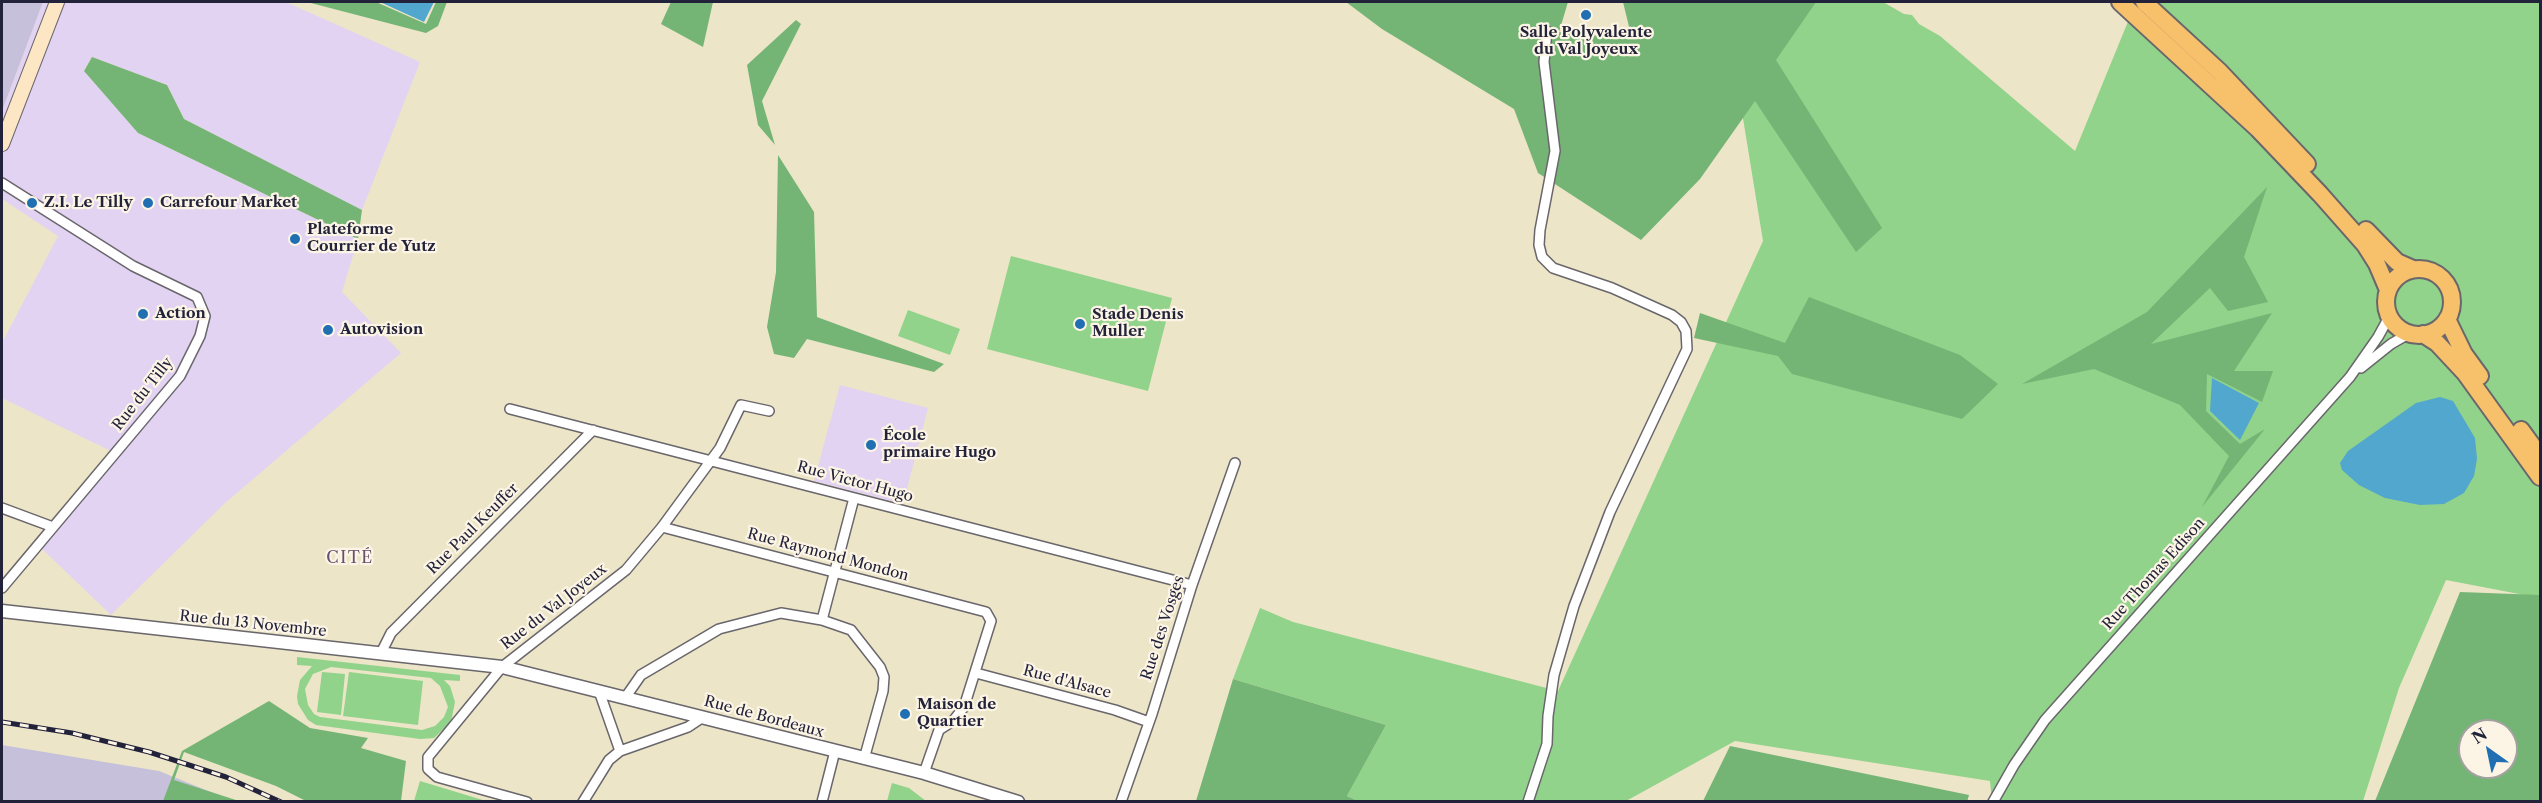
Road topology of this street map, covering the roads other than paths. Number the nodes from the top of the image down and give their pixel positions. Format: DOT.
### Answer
graph roads {
  1 [pos="57,2"];
  2 [pos="2120,2"];
  3 [pos="2144,2"];
  4 [pos="1547,31"];
  5 [pos="2,144"];
  6 [pos="2,183"];
  7 [pos="2413,269"];
  8 [pos="2388,290"];
  9 [pos="2389,317"];
  10 [pos="2447,319"];
  11 [pos="2416,334"];
  12 [pos="2350,376"];
  13 [pos="510,409"];
  14 [pos="769,411"];
  15 [pos="593,430"];
  16 [pos="2541,456"];
  17 [pos="711,461"];
  18 [pos="1235,463"];
  19 [pos="2541,477"];
  20 [pos="854,498"];
  21 [pos="2,508"];
  22 [pos="53,527"];
  23 [pos="662,527"];
  24 [pos="834,572"];
  25 [pos="1191,585"];
  26 [pos="2,588"];
  27 [pos="2,611"];
  28 [pos="822,620"];
  29 [pos="381,653"];
  30 [pos="502,667"];
  31 [pos="976,673"];
  32 [pos="599,691"];
  33 [pos="625,698"];
  34 [pos="703,717"];
  35 [pos="1149,722"];
  36 [pos="620,751"];
  37 [pos="835,751"];
  38 [pos="864,759"];
  39 [pos="924,773"];
  40 [pos="527,801"];
  41 [pos="583,801"];
  42 [pos="822,801"];
  43 [pos="1018,801"];
  44 [pos="1121,801"];
  45 [pos="1528,801"];
  46 [pos="1994,801"];
  1 -- 5 [label="main road"];
  2 -- 8 [label="highway"];
  3 -- 7 [label="highway"];
  4 -- 45 [label="street"];
  6 -- 22 [label="street, Rue du Tilly"];
  7 -- 8 [label="highway"];
  7 -- 10 [label="highway"];
  8 -- 9 [label="highway"];
  9 -- 11 [label="highway"];
  9 -- 12 [label="street"];
  10 -- 11 [label="highway"];
  10 -- 16 [label="highway"];
  11 -- 12 [label="street"];
  11 -- 19 [label="highway"];
  12 -- 46 [label="street, Rue Thomas Edison"];
  13 -- 15 [label="street, Rue Victor Hugo"];
  14 -- 17 [label="street, Rue du Val Joyeux"];
  15 -- 17 [label="street, Rue Victor Hugo"];
  15 -- 29 [label="street, Rue Paul Keuffer"];
  17 -- 20 [label="street, Rue Victor Hugo"];
  17 -- 23 [label="street, Rue du Val Joyeux"];
  18 -- 25 [label="street, Rue des Vosges"];
  20 -- 24 [label="street"];
  20 -- 25 [label="street, Rue Victor Hugo"];
  21 -- 22 [label="street"];
  22 -- 26 [label="street, Rue du Tilly"];
  23 -- 24 [label="street, Rue Raymond Mondon"];
  23 -- 30 [label="street, Rue du Val Joyeux"];
  24 -- 28 [label="street"];
  24 -- 31 [label="street, Rue Raymond Mondon"];
  25 -- 35 [label="street, Rue des Vosges"];
  27 -- 29 [label="street, Rue du 13 Novembre"];
  28 -- 33 [label="street"];
  28 -- 38 [label="street"];
  29 -- 30 [label="street, Rue du 13 Novembre"];
  30 -- 32 [label="street, Rue de Bordeaux"];
  30 -- 40 [label="street, Rue du Val Joyeux"];
  31 -- 35 [label="street, Rue d'Alsace"];
  31 -- 39 [label="street"];
  32 -- 33 [label="street, Rue de Bordeaux"];
  32 -- 36 [label="street"];
  33 -- 34 [label="street, Rue de Bordeaux"];
  34 -- 36 [label="street"];
  34 -- 37 [label="street, Rue de Bordeaux"];
  35 -- 44 [label="street, Rue des Vosges"];
  36 -- 41 [label="street"];
  37 -- 38 [label="street, Rue de Bordeaux"];
  37 -- 42 [label="street"];
  38 -- 39 [label="street, Rue de Bordeaux"];
  39 -- 43 [label="street, Rue de Bordeaux"];
}
